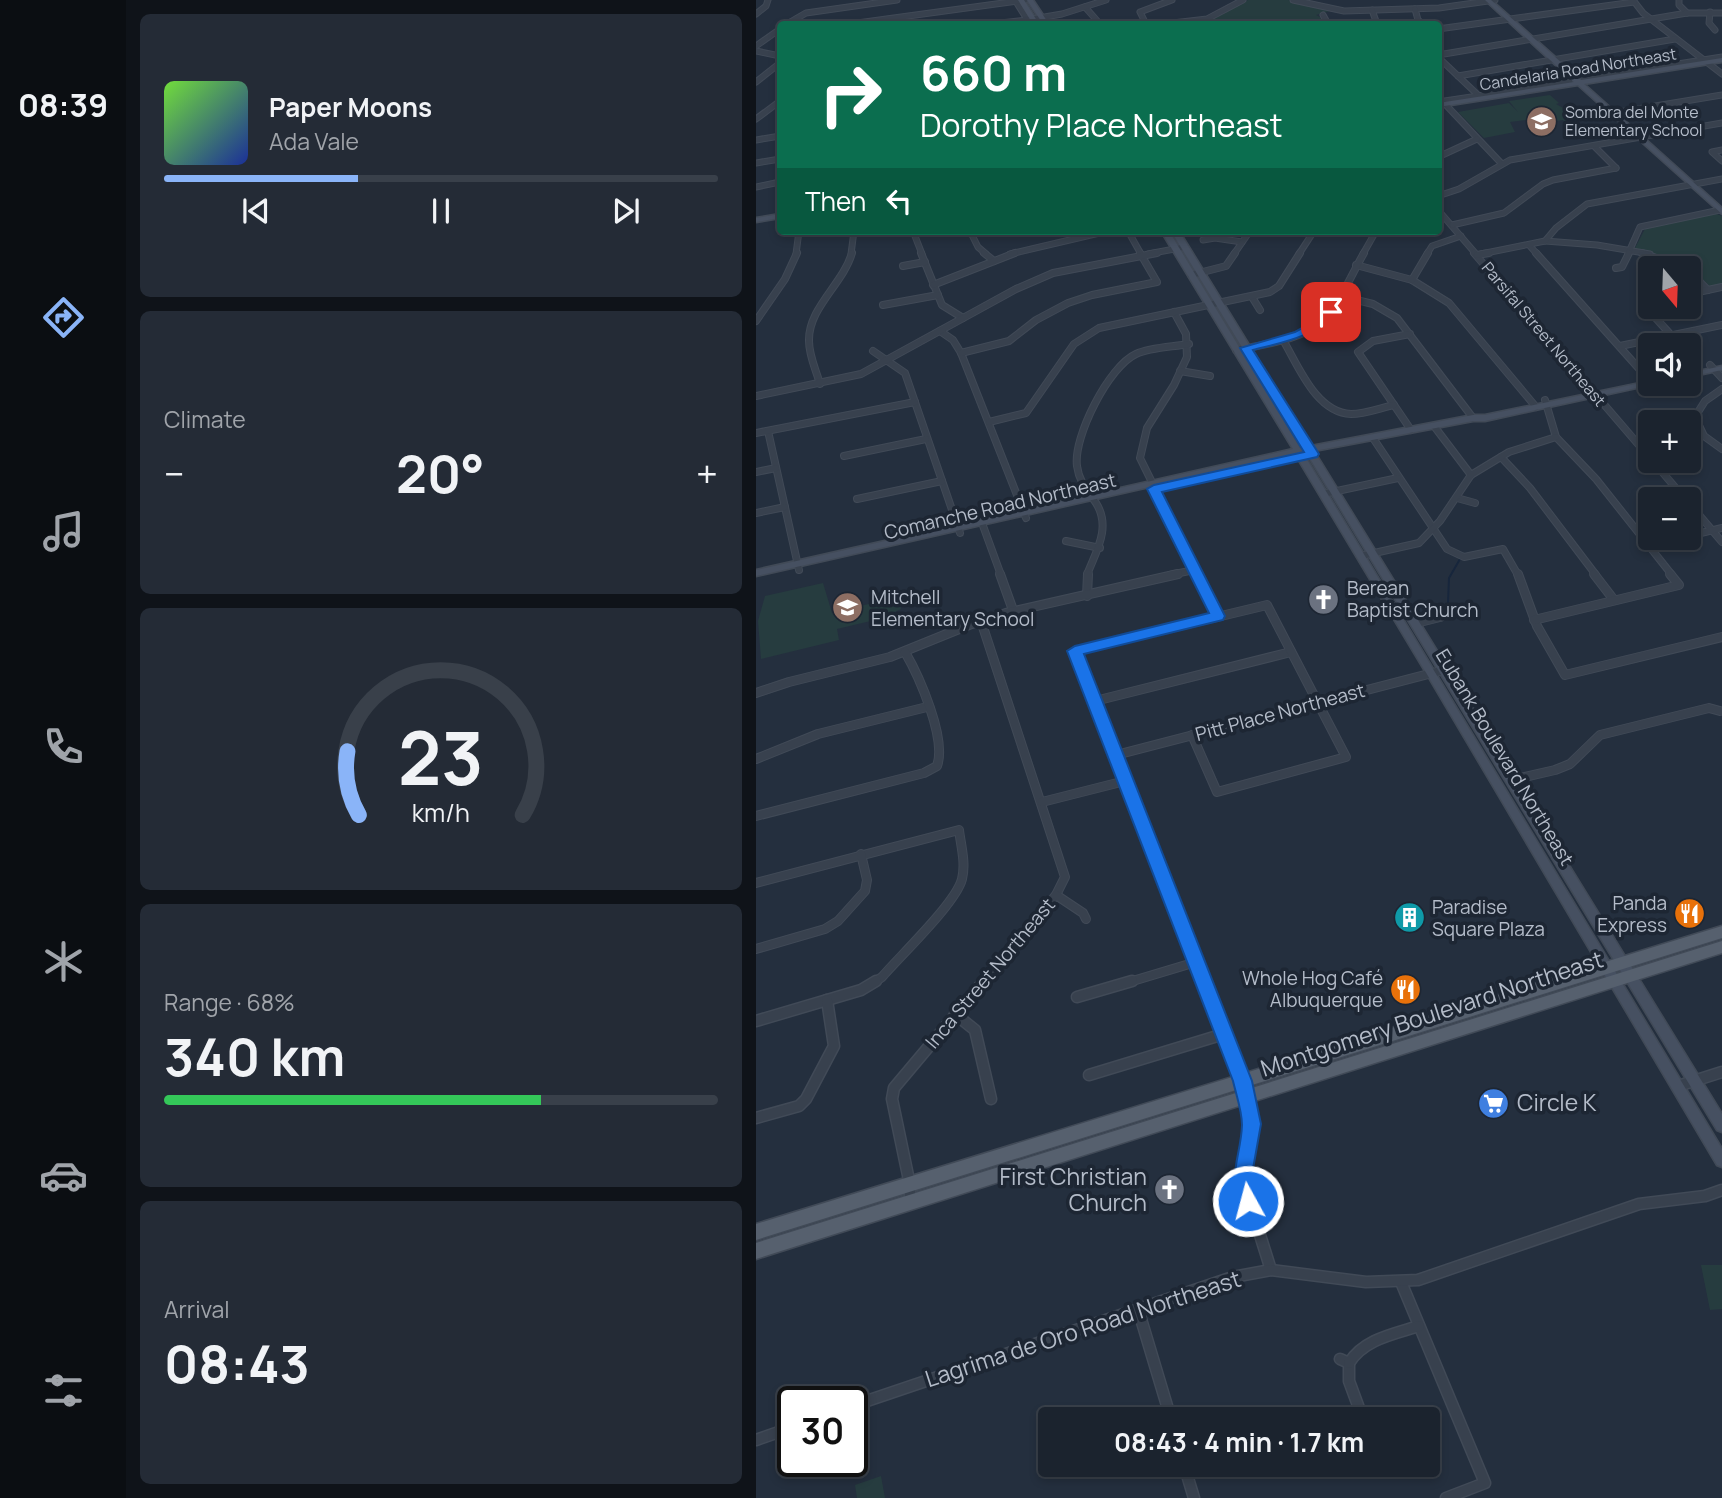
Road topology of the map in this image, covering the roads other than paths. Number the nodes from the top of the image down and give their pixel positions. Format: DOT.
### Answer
graph roads {
  1 [pos="768,0"];
  2 [pos="897,0"];
  3 [pos="1021,0"];
  4 [pos="1106,0"];
  5 [pos="1172,0"];
  6 [pos="1243,0"];
  7 [pos="1293,0"];
  8 [pos="1489,0"];
  9 [pos="1495,0"];
  10 [pos="1679,0"];
  11 [pos="1633,1"];
  12 [pos="940,2"];
  13 [pos="1085,7"];
  14 [pos="1415,9"];
  15 [pos="1372,10"];
  16 [pos="944,11"];
  17 [pos="1710,12"];
  18 [pos="1687,13"];
  19 [pos="1722,13"];
  20 [pos="756,14"];
  21 [pos="1322,15"];
  22 [pos="1042,18"];
  23 [pos="1207,19"];
  24 [pos="1650,19"];
  25 [pos="1510,20"];
  26 [pos="791,21"];
  27 [pos="872,21"];
  28 [pos="1032,21"];
  29 [pos="1034,21"];
  30 [pos="1044,21"];
  31 [pos="1098,21"];
  32 [pos="1144,21"];
  33 [pos="1190,21"];
  34 [pos="1212,21"];
  35 [pos="1326,21"];
  36 [pos="1376,21"];
  37 [pos="1419,21"];
  38 [pos="1442,28"];
  39 [pos="1715,30"];
  40 [pos="777,32"];
  41 [pos="1532,39"];
  42 [pos="1675,39"];
  43 [pos="756,49"];
  44 [pos="777,55"];
  45 [pos="1442,55"];
  46 [pos="1554,59"];
  47 [pos="1442,60"];
  48 [pos="1722,62"];
  49 [pos="1708,64"];
  50 [pos="777,65"];
  51 [pos="1722,75"];
  52 [pos="1458,76"];
  53 [pos="756,82"];
  54 [pos="1570,82"];
  55 [pos="1582,82"];
  56 [pos="1722,95"];
  57 [pos="1479,96"];
  58 [pos="777,103"];
  59 [pos="1442,106"];
  60 [pos="1614,113"];
  61 [pos="756,119"];
  62 [pos="1722,124"];
  63 [pos="777,136"];
  64 [pos="1640,137"];
  65 [pos="1477,139"];
  66 [pos="756,140"];
  67 [pos="1594,146"];
  68 [pos="1722,150"];
  69 [pos="1442,155"];
  70 [pos="777,159"];
  71 [pos="1722,161"];
  72 [pos="756,163"];
  73 [pos="1501,163"];
  74 [pos="1722,179"];
  75 [pos="777,184"];
  76 [pos="1692,184"];
  77 [pos="756,187"];
  78 [pos="1442,195"];
  79 [pos="1721,211"];
  80 [pos="777,214"];
  81 [pos="1442,214"];
  82 [pos="756,218"];
  83 [pos="1452,225"];
  84 [pos="799,235"];
  85 [pos="853,235"];
  86 [pos="915,235"];
  87 [pos="972,235"];
  88 [pos="1086,235"];
  89 [pos="1130,235"];
  90 [pos="1167,235"];
  91 [pos="1178,235"];
  92 [pos="1247,235"];
  93 [pos="1311,235"];
  94 [pos="1374,235"];
  95 [pos="1461,236"];
  96 [pos="1203,240"];
  97 [pos="1545,240"];
  98 [pos="1242,242"];
  99 [pos="1529,246"];
  100 [pos="1185,247"];
  101 [pos="1175,248"];
  102 [pos="1629,251"];
  103 [pos="1141,254"];
  104 [pos="1477,255"];
  105 [pos="1652,256"];
  106 [pos="994,261"];
  107 [pos="925,262"];
  108 [pos="1356,265"];
  109 [pos="903,266"];
  110 [pos="1616,268"];
  111 [pos="1201,273"];
  112 [pos="1191,275"];
  113 [pos="1412,280"];
  114 [pos="1701,283"];
  115 [pos="933,285"];
  116 [pos="1722,287"];
  117 [pos="1708,290"];
  118 [pos="1701,291"];
  119 [pos="938,295"];
  120 [pos="1340,296"];
  121 [pos="1252,297"];
  122 [pos="1219,303"];
  123 [pos="883,305"];
  124 [pos="1209,305"];
  125 [pos="1260,310"];
  126 [pos="1174,312"];
  127 [pos="963,318"];
  128 [pos="1658,319"];
  129 [pos="756,321"];
  130 [pos="1722,325"];
  131 [pos="940,331"];
  132 [pos="1669,333"];
  133 [pos="1681,333"];
  134 [pos="1410,334"];
  135 [pos="1283,340"];
  136 [pos="1638,342"];
  137 [pos="1189,344"];
  138 [pos="1620,346"];
  139 [pos="1241,349"];
  140 [pos="873,351"];
  141 [pos="961,353"];
  142 [pos="890,360"];
  143 [pos="1638,366"];
  144 [pos="1717,367"];
  145 [pos="1180,371"];
  146 [pos="1210,376"];
  147 [pos="1038,378"];
  148 [pos="1722,378"];
  149 [pos="1048,380"];
  150 [pos="1638,383"];
  151 [pos="820,384"];
  152 [pos="756,385"];
  153 [pos="1722,389"];
  154 [pos="1595,393"];
  155 [pos="757,396"];
  156 [pos="915,402"];
  157 [pos="1546,402"];
  158 [pos="1394,405"];
  159 [pos="1534,405"];
  160 [pos="1698,410"];
  161 [pos="1473,418"];
  162 [pos="989,422"];
  163 [pos="1434,426"];
  164 [pos="1411,430"];
  165 [pos="768,431"];
  166 [pos="1701,431"];
  167 [pos="756,433"];
  168 [pos="1556,437"];
  169 [pos="1373,438"];
  170 [pos="926,439"];
  171 [pos="1637,442"];
  172 [pos="1722,449"];
  173 [pos="1305,453"];
  174 [pos="844,456"];
  175 [pos="1501,457"];
  176 [pos="776,468"];
  177 [pos="756,472"];
  178 [pos="1663,473"];
  179 [pos="1471,475"];
  180 [pos="1398,478"];
  181 [pos="942,481"];
  182 [pos="1153,487"];
  183 [pos="1675,487"];
  184 [pos="1329,492"];
  185 [pos="1457,498"];
  186 [pos="857,499"];
  187 [pos="1092,501"];
  188 [pos="1475,503"];
  189 [pos="785,507"];
  190 [pos="756,513"];
  191 [pos="1026,515"];
  192 [pos="1701,517"];
  193 [pos="983,525"];
  194 [pos="1722,528"];
  195 [pos="1432,530"];
  196 [pos="1712,530"];
  197 [pos="959,531"];
  198 [pos="1638,532"];
  199 [pos="1701,533"];
  200 [pos="1066,541"];
  201 [pos="1722,542"];
  202 [pos="1100,548"];
  203 [pos="1652,550"];
  204 [pos="1373,554"];
  205 [pos="1361,556"];
  206 [pos="799,566"];
  207 [pos="1194,570"];
  208 [pos="756,573"];
  209 [pos="756,579"];
  210 [pos="1087,596"];
  211 [pos="1614,600"];
  212 [pos="1449,611"];
  213 [pos="1014,613"];
  214 [pos="1218,616"];
  215 [pos="1534,620"];
  216 [pos="981,621"];
  217 [pos="1416,623"];
  218 [pos="1722,637"];
  219 [pos="905,652"];
  220 [pos="1291,652"];
  221 [pos="1444,670"];
  222 [pos="1432,673"];
  223 [pos="756,693"];
  224 [pos="1095,701"];
  225 [pos="1318,702"];
  226 [pos="927,708"];
  227 [pos="1720,710"];
  228 [pos="1192,735"];
  229 [pos="1116,755"];
  230 [pos="756,759"];
  231 [pos="1512,780"];
  232 [pos="1125,781"];
  233 [pos="1042,802"];
  234 [pos="756,816"];
  235 [pos="861,854"];
  236 [pos="756,883"];
  237 [pos="1056,895"];
  238 [pos="1086,919"];
  239 [pos="1722,932"];
  240 [pos="1722,947"];
  241 [pos="756,948"];
  242 [pos="1196,962"];
  243 [pos="1627,968"];
  244 [pos="1611,973"];
  245 [pos="1077,997"];
  246 [pos="828,1000"];
  247 [pos="956,1014"];
  248 [pos="756,1021"];
  249 [pos="1224,1034"];
  250 [pos="1722,1072"];
  251 [pos="1089,1076"];
  252 [pos="1242,1081"];
  253 [pos="1695,1081"];
  254 [pos="1678,1086"];
  255 [pos="1247,1097"];
  256 [pos="991,1099"];
  257 [pos="756,1118"];
  258 [pos="1722,1126"];
  259 [pos="1722,1161"];
  260 [pos="910,1185"];
  261 [pos="1722,1190"];
  262 [pos="910,1203"];
  263 [pos="756,1233"];
  264 [pos="756,1251"];
  265 [pos="1271,1270"];
  266 [pos="1401,1282"];
  267 [pos="1138,1309"];
  268 [pos="1419,1326"];
  269 [pos="868,1401"];
  270 [pos="1167,1407"];
  271 [pos="1359,1407"];
  272 [pos="777,1433"];
  273 [pos="756,1440"];
  274 [pos="1188,1477"];
  275 [pos="1194,1498"];
  276 [pos="1446,1498"];
  1 -- 20 [label="street"];
  2 -- 26 [label="street"];
  3 -- 16 [label="street"];
  3 -- 22 [label="main road"];
  3 -- 28 [label="main road"];
  4 -- 13 [label="street"];
  5 -- 32 [label="street"];
  6 -- 23 [label="street"];
  7 -- 15 [label="street"];
  8 -- 9 [label="street"];
  8 -- 14 [label="street"];
  8 -- 25 [label="main road"];
  10 -- 18 [label="street"];
  11 -- 24 [label="street"];
  11 -- 25 [label="street"];
  12 -- 16 [label="street"];
  13 -- 22 [label="street"];
  13 -- 31 [label="street"];
  14 -- 15 [label="street"];
  14 -- 37 [label="street"];
  15 -- 36 [label="street"];
  16 -- 27 [label="street"];
  17 -- 18 [label="street"];
  17 -- 19 [label="street"];
  17 -- 39 [label="street"];
  18 -- 24 [label="street"];
  21 -- 35 [label="street"];
  22 -- 29 [label="street"];
  22 -- 30 [label="main road"];
  23 -- 33 [label="street"];
  23 -- 34 [label="street"];
  24 -- 41 [label="street"];
  24 -- 42 [label="street"];
  25 -- 38 [label="street"];
  25 -- 41 [label="main road"];
  40 -- 43 [label="street"];
  41 -- 45 [label="street"];
  41 -- 46 [label="main road"];
  42 -- 46 [label="street"];
  42 -- 49 [label="street"];
  43 -- 44 [label="street"];
  46 -- 52 [label="street"];
  46 -- 55 [label="main road"];
  47 -- 52 [label="street"];
  48 -- 49 [label="main road, Candelaria Road Northeast"];
  49 -- 51 [label="street"];
  49 -- 55 [label="main road, Candelaria Road Northeast"];
  50 -- 53 [label="street"];
  52 -- 57 [label="street"];
  54 -- 57 [label="street"];
  55 -- 59 [label="main road, Candelaria Road Northeast"];
  55 -- 60 [label="main road"];
  56 -- 60 [label="street"];
  57 -- 59 [label="street"];
  58 -- 61 [label="street"];
  59 -- 65 [label="street"];
  60 -- 64 [label="main road"];
  62 -- 64 [label="street"];
  63 -- 66 [label="street"];
  64 -- 67 [label="street"];
  64 -- 76 [label="main road"];
  65 -- 69 [label="street"];
  65 -- 73 [label="street"];
  67 -- 73 [label="street"];
  67 -- 83 [label="street"];
  68 -- 71 [label="street"];
  70 -- 72 [label="street"];
  73 -- 78 [label="street"];
  74 -- 76 [label="street"];
  75 -- 77 [label="street"];
  76 -- 79 [label="main road"];
  76 -- 97 [label="street"];
  79 -- 102 [label="street"];
  80 -- 82 [label="main road"];
  81 -- 83 [label="street, Parsifal Street Northeast"];
  83 -- 95 [label="street, Parsifal Street Northeast"];
  84 -- 129 [label="street"];
  85 -- 151 [label="street"];
  86 -- 107 [label="street"];
  87 -- 106 [label="street"];
  88 -- 106 [label="street"];
  89 -- 103 [label="street"];
  90 -- 101 [label="main road, Eubank Boulevard Northeast"];
  91 -- 100 [label="main road, Eubank Boulevard Northeast"];
  92 -- 98 [label="street"];
  93 -- 121 [label="street"];
  94 -- 108 [label="street"];
  95 -- 104 [label="street, Parsifal Street Northeast"];
  95 -- 113 [label="street"];
  96 -- 98 [label="street"];
  97 -- 99 [label="street"];
  97 -- 102 [label="street"];
  98 -- 111 [label="street"];
  99 -- 104 [label="street"];
  99 -- 138 [label="street"];
  100 -- 101 [label="street"];
  100 -- 111 [label="main road, Eubank Boulevard Northeast"];
  101 -- 103 [label="street"];
  101 -- 112 [label="main road, Eubank Boulevard Northeast"];
  102 -- 105 [label="street"];
  102 -- 110 [label="street"];
  103 -- 127 [label="street"];
  103 -- 141 [label="street"];
  104 -- 154 [label="street, Parsifal Street Northeast"];
  106 -- 115 [label="street"];
  107 -- 109 [label="street"];
  107 -- 115 [label="street"];
  108 -- 113 [label="street"];
  108 -- 120 [label="street"];
  111 -- 112 [label="street"];
  111 -- 122 [label="main road, Eubank Boulevard Northeast"];
  112 -- 124 [label="main road, Eubank Boulevard Northeast"];
  113 -- 159 [label="street"];
  114 -- 117 [label="street"];
  115 -- 119 [label="street"];
  116 -- 117 [label="street"];
  117 -- 118 [label="street"];
  119 -- 123 [label="street"];
  119 -- 127 [label="street"];
  120 -- 134 [label="street"];
  120 -- 135 [label="street"];
  121 -- 122 [label="street"];
  121 -- 125 [label="street"];
  122 -- 124 [label="street"];
  122 -- 139 [label="main road, Eubank Boulevard Northeast"];
  124 -- 126 [label="street"];
  124 -- 139 [label="main road, Eubank Boulevard Northeast"];
  126 -- 137 [label="street"];
  126 -- 149 [label="street"];
  127 -- 131 [label="street"];
  128 -- 132 [label="street"];
  130 -- 133 [label="street"];
  131 -- 141 [label="street"];
  131 -- 142 [label="street"];
  134 -- 158 [label="street"];
  134 -- 161 [label="street"];
  135 -- 139 [label="street"];
  135 -- 158 [label="street"];
  136 -- 138 [label="street"];
  137 -- 145 [label="street"];
  137 -- 187 [label="street"];
  138 -- 143 [label="street"];
  139 -- 173 [label="main road, Eubank Boulevard Northeast"];
  140 -- 142 [label="street"];
  141 -- 162 [label="street"];
  142 -- 151 [label="street"];
  142 -- 156 [label="street"];
  144 -- 148 [label="street"];
  145 -- 146 [label="street"];
  145 -- 182 [label="street"];
  147 -- 149 [label="street"];
  149 -- 162 [label="street"];
  150 -- 154 [label="main road, Comanche Road Northeast"];
  151 -- 155 [label="street"];
  152 -- 155 [label="street"];
  153 -- 160 [label="street"];
  154 -- 157 [label="main road, Comanche Road Northeast"];
  154 -- 171 [label="street, Parsifal Street Northeast"];
  156 -- 165 [label="street"];
  156 -- 170 [label="street"];
  157 -- 159 [label="main road, Comanche Road Northeast"];
  157 -- 168 [label="street"];
  158 -- 164 [label="street"];
  159 -- 161 [label="main road, Comanche Road Northeast"];
  161 -- 163 [label="main road, Comanche Road Northeast"];
  162 -- 191 [label="street"];
  163 -- 164 [label="main road, Comanche Road Northeast"];
  163 -- 179 [label="street"];
  164 -- 169 [label="main road, Comanche Road Northeast"];
  165 -- 167 [label="street"];
  165 -- 176 [label="street"];
  166 -- 172 [label="street"];
  168 -- 175 [label="street"];
  168 -- 198 [label="street"];
  169 -- 173 [label="main road, Comanche Road Northeast"];
  169 -- 180 [label="street"];
  170 -- 174 [label="street"];
  170 -- 181 [label="street"];
  173 -- 182 [label="main road, Comanche Road Northeast"];
  173 -- 184 [label="main road, Eubank Boulevard Northeast"];
  175 -- 179 [label="street"];
  175 -- 211 [label="street"];
  176 -- 177 [label="street"];
  176 -- 189 [label="street"];
  178 -- 183 [label="street, Parsifal Street Northeast"];
  179 -- 185 [label="street"];
  180 -- 184 [label="street"];
  180 -- 195 [label="street"];
  181 -- 186 [label="street"];
  181 -- 197 [label="street"];
  182 -- 187 [label="main road, Comanche Road Northeast"];
  182 -- 207 [label="street"];
  184 -- 204 [label="main road, Eubank Boulevard Northeast"];
  184 -- 205 [label="main road, Eubank Boulevard Northeast"];
  185 -- 188 [label="street"];
  185 -- 195 [label="street"];
  187 -- 191 [label="main road, Comanche Road Northeast"];
  187 -- 202 [label="street"];
  189 -- 190 [label="street"];
  189 -- 206 [label="street"];
  191 -- 193 [label="main road, Comanche Road Northeast"];
  192 -- 196 [label="street"];
  193 -- 197 [label="main road, Comanche Road Northeast"];
  193 -- 213 [label="street"];
  194 -- 196 [label="street"];
  195 -- 204 [label="street"];
  195 -- 215 [label="street"];
  196 -- 199 [label="street"];
  196 -- 201 [label="street"];
  197 -- 206 [label="main road, Comanche Road Northeast"];
  200 -- 202 [label="street"];
  202 -- 210 [label="street"];
  203 -- 211 [label="street"];
  204 -- 205 [label="street"];
  204 -- 217 [label="main road, Eubank Boulevard Northeast"];
  205 -- 222 [label="main road, Eubank Boulevard Northeast"];
  206 -- 208 [label="main road, Comanche Road Northeast"];
  206 -- 209 [label="main road, Comanche Road Northeast"];
  207 -- 210 [label="street"];
  207 -- 214 [label="street"];
  210 -- 213 [label="street"];
  211 -- 215 [label="street"];
  212 -- 217 [label="street"];
  213 -- 216 [label="street"];
  214 -- 220 [label="street"];
  214 -- 224 [label="street"];
  215 -- 218 [label="street"];
  216 -- 219 [label="street"];
  216 -- 233 [label="street, Inca Street Northeast"];
  217 -- 221 [label="main road, Eubank Boulevard Northeast"];
  219 -- 223 [label="street"];
  219 -- 226 [label="street"];
  220 -- 224 [label="street"];
  220 -- 225 [label="street"];
  221 -- 222 [label="street, Pitt Place Northeast"];
  221 -- 231 [label="main road, Eubank Boulevard Northeast"];
  222 -- 225 [label="street, Pitt Place Northeast"];
  222 -- 244 [label="main road, Eubank Boulevard Northeast"];
  224 -- 229 [label="street"];
  225 -- 228 [label="street, Pitt Place Northeast"];
  225 -- 228 [label="street"];
  226 -- 230 [label="street"];
  226 -- 234 [label="street"];
  227 -- 231 [label="street"];
  228 -- 229 [label="street, Pitt Place Northeast"];
  229 -- 232 [label="street"];
  231 -- 243 [label="main road, Eubank Boulevard Northeast"];
  232 -- 233 [label="street"];
  232 -- 242 [label="street"];
  233 -- 237 [label="street, Inca Street Northeast"];
  235 -- 236 [label="street"];
  235 -- 241 [label="street"];
  235 -- 246 [label="street"];
  237 -- 238 [label="street"];
  237 -- 247 [label="street, Inca Street Northeast"];
  239 -- 243 [label="main road, Montgomery Boulevard Northeast"];
  240 -- 243 [label="main road, Montgomery Boulevard Northeast"];
  242 -- 245 [label="street"];
  242 -- 249 [label="street"];
  243 -- 244 [label="main road, Montgomery Boulevard Northeast"];
  243 -- 253 [label="main road, Eubank Boulevard Northeast"];
  244 -- 252 [label="main road, Montgomery Boulevard Northeast"];
  244 -- 254 [label="main road, Eubank Boulevard Northeast"];
  244 -- 255 [label="main road, Montgomery Boulevard Northeast"];
  246 -- 248 [label="street"];
  246 -- 257 [label="street"];
  247 -- 256 [label="street"];
  247 -- 260 [label="street, Inca Street Northeast"];
  249 -- 251 [label="street"];
  249 -- 252 [label="street"];
  250 -- 253 [label="street"];
  252 -- 255 [label="street"];
  252 -- 260 [label="main road, Montgomery Boulevard Northeast"];
  253 -- 254 [label="street"];
  253 -- 258 [label="main road, Eubank Boulevard Northeast"];
  254 -- 259 [label="main road, Eubank Boulevard Northeast"];
  255 -- 262 [label="main road, Montgomery Boulevard Northeast"];
  255 -- 265 [label="street"];
  260 -- 262 [label="street, Inca Street Northeast"];
  260 -- 263 [label="main road, Montgomery Boulevard Northeast"];
  261 -- 266 [label="street, Lagrima de Oro Road Northeast"];
  262 -- 264 [label="main road, Montgomery Boulevard Northeast"];
  265 -- 266 [label="street, Lagrima de Oro Road Northeast"];
  265 -- 267 [label="street, Lagrima de Oro Road Northeast"];
  266 -- 268 [label="street"];
  267 -- 269 [label="street, Lagrima de Oro Road Northeast"];
  267 -- 270 [label="street"];
  268 -- 271 [label="street"];
  268 -- 276 [label="street"];
  272 -- 273 [label="street"];
  274 -- 275 [label="street"];
}
